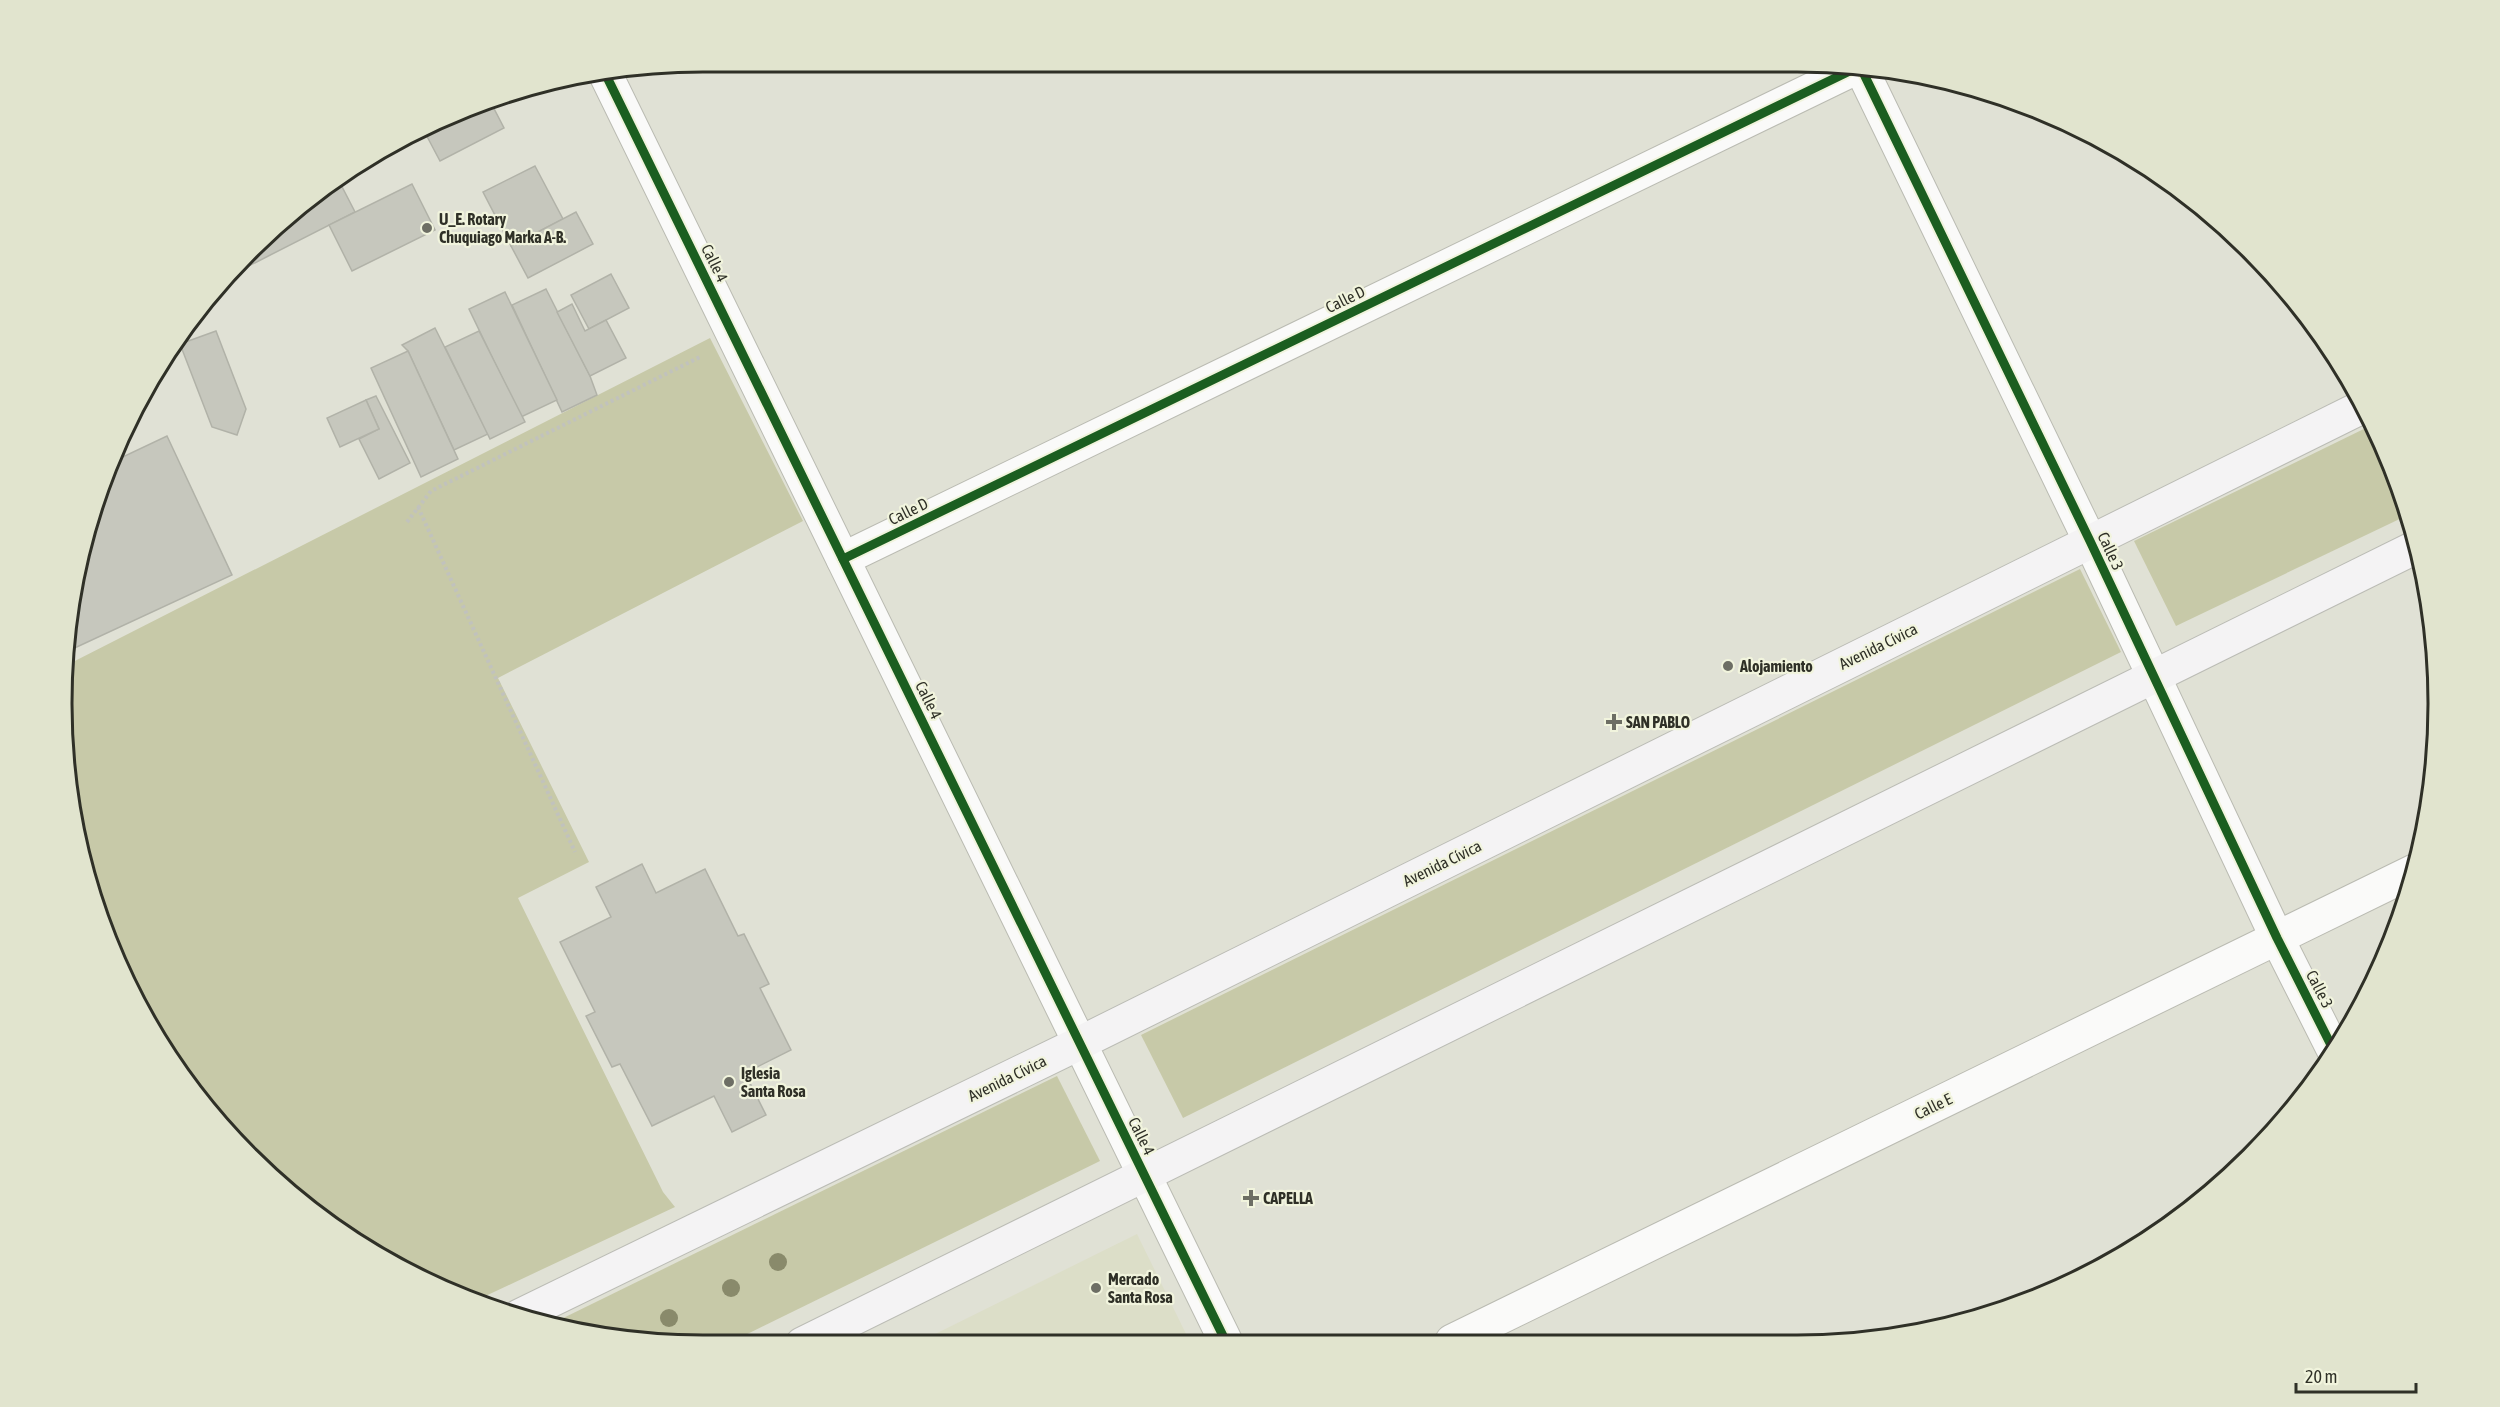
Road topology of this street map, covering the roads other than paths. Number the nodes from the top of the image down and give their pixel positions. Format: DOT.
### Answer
graph roads {
  1 [pos="1844,74"];
  2 [pos="1865,76"];
  3 [pos="608,79"];
  4 [pos="2355,410"];
  5 [pos="2090,541"];
  6 [pos="2409,551"];
  7 [pos="843,559"];
  8 [pos="2154,675"];
  9 [pos="2403,876"];
  10 [pos="2277,938"];
  11 [pos="1080,1042"];
  12 [pos="2329,1042"];
  13 [pos="1145,1175"];
  14 [pos="531,1310"];
  15 [pos="820,1335"];
  16 [pos="1223,1335"];
  17 [pos="1464,1335"];
  1 -- 7 [label="street, Calle D"];
  2 -- 5 [label="street, Calle 3"];
  3 -- 7 [label="street, Calle 4"];
  4 -- 5 [label="main road, Avenida Cívica"];
  5 -- 8 [label="street, Calle 3"];
  5 -- 11 [label="main road, Avenida Cívica"];
  6 -- 8 [label="main road"];
  7 -- 11 [label="street, Calle 4"];
  8 -- 10 [label="street, Calle 3"];
  8 -- 13 [label="main road"];
  9 -- 10 [label="street, Calle E"];
  10 -- 12 [label="street, Calle 3"];
  10 -- 17 [label="street, Calle E"];
  11 -- 13 [label="street, Calle 4"];
  11 -- 14 [label="main road, Avenida Cívica"];
  13 -- 15 [label="main road"];
  13 -- 16 [label="street, Calle 4"];
}
